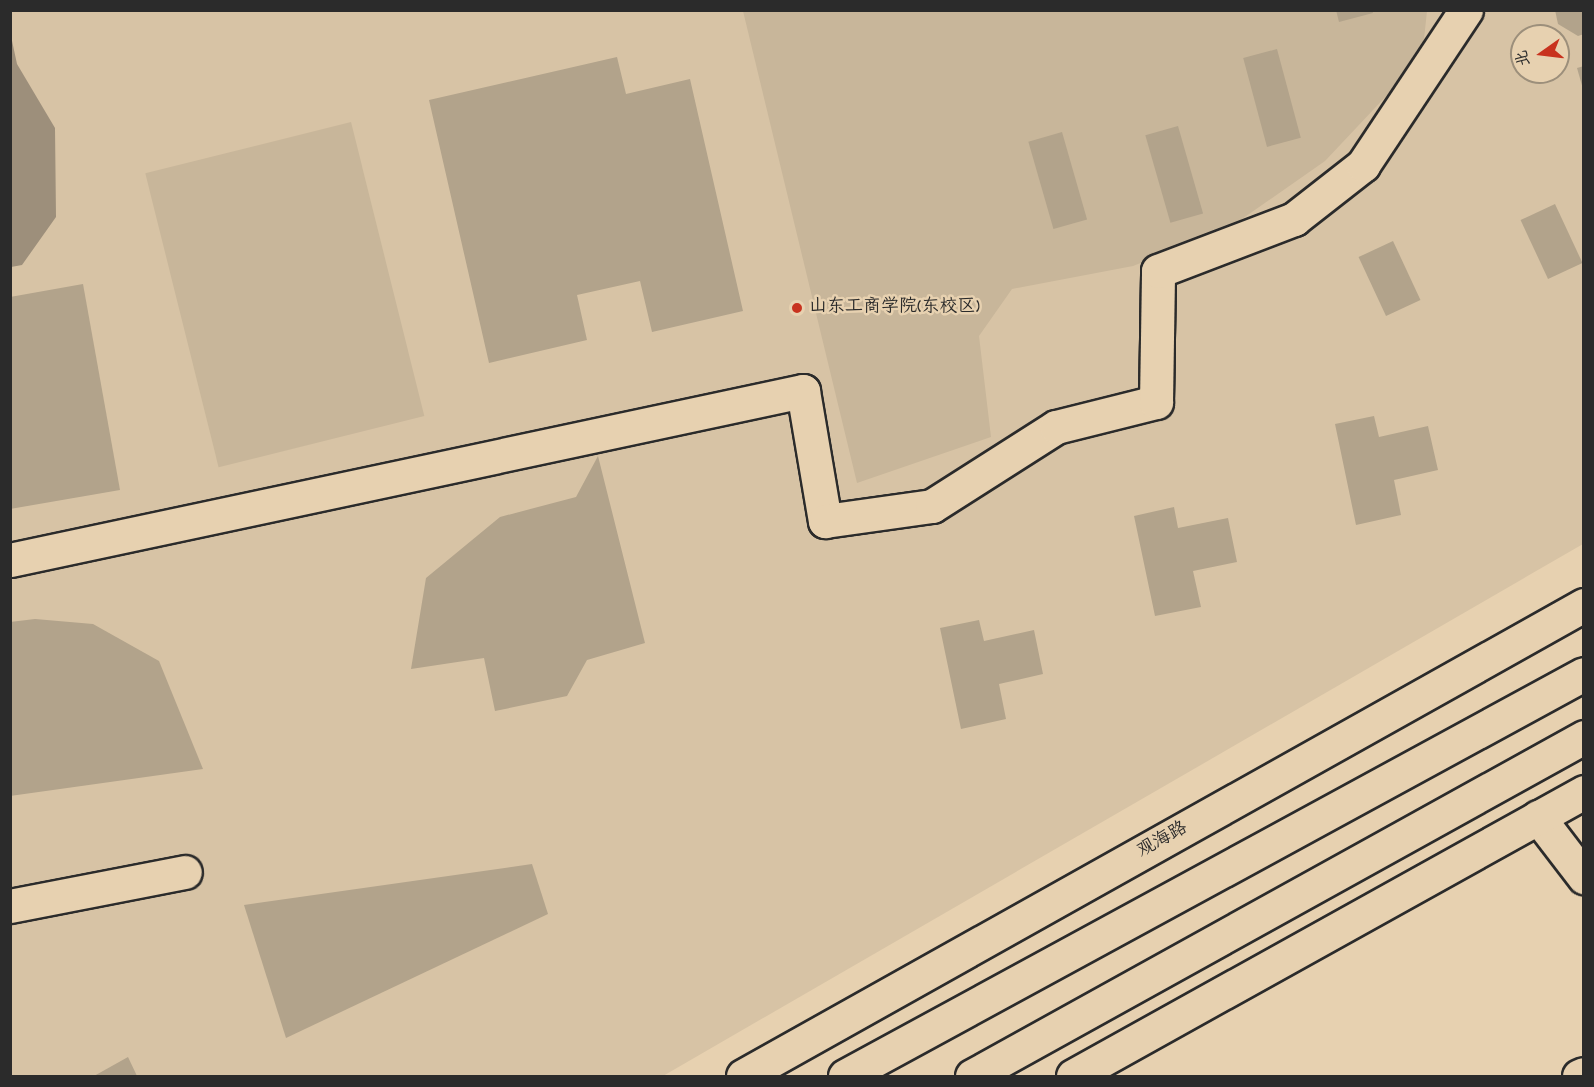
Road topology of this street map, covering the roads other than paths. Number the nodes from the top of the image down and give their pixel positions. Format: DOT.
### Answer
graph roads {
  1 [pos="1466,10"];
  2 [pos="10,560"];
  3 [pos="1584,605"];
  4 [pos="1584,674"];
  5 [pos="1584,737"];
  6 [pos="1584,792"];
  7 [pos="1538,818"];
  8 [pos="185,872"];
  9 [pos="1584,877"];
  10 [pos="10,906"];
  11 [pos="1584,1074"];
  12 [pos="743,1077"];
  13 [pos="844,1077"];
  14 [pos="972,1077"];
  15 [pos="1073,1077"];
  16 [pos="1579,1077"];
  1 -- 2 [label="main road"];
  3 -- 12 [label="main road, 观海路"];
  4 -- 13 [label="main road"];
  5 -- 14 [label="main road"];
  6 -- 7 [label="main road"];
  7 -- 9 [label="main road"];
  7 -- 15 [label="main road"];
  8 -- 10 [label="main road"];
  11 -- 16 [label="main road"];
}
